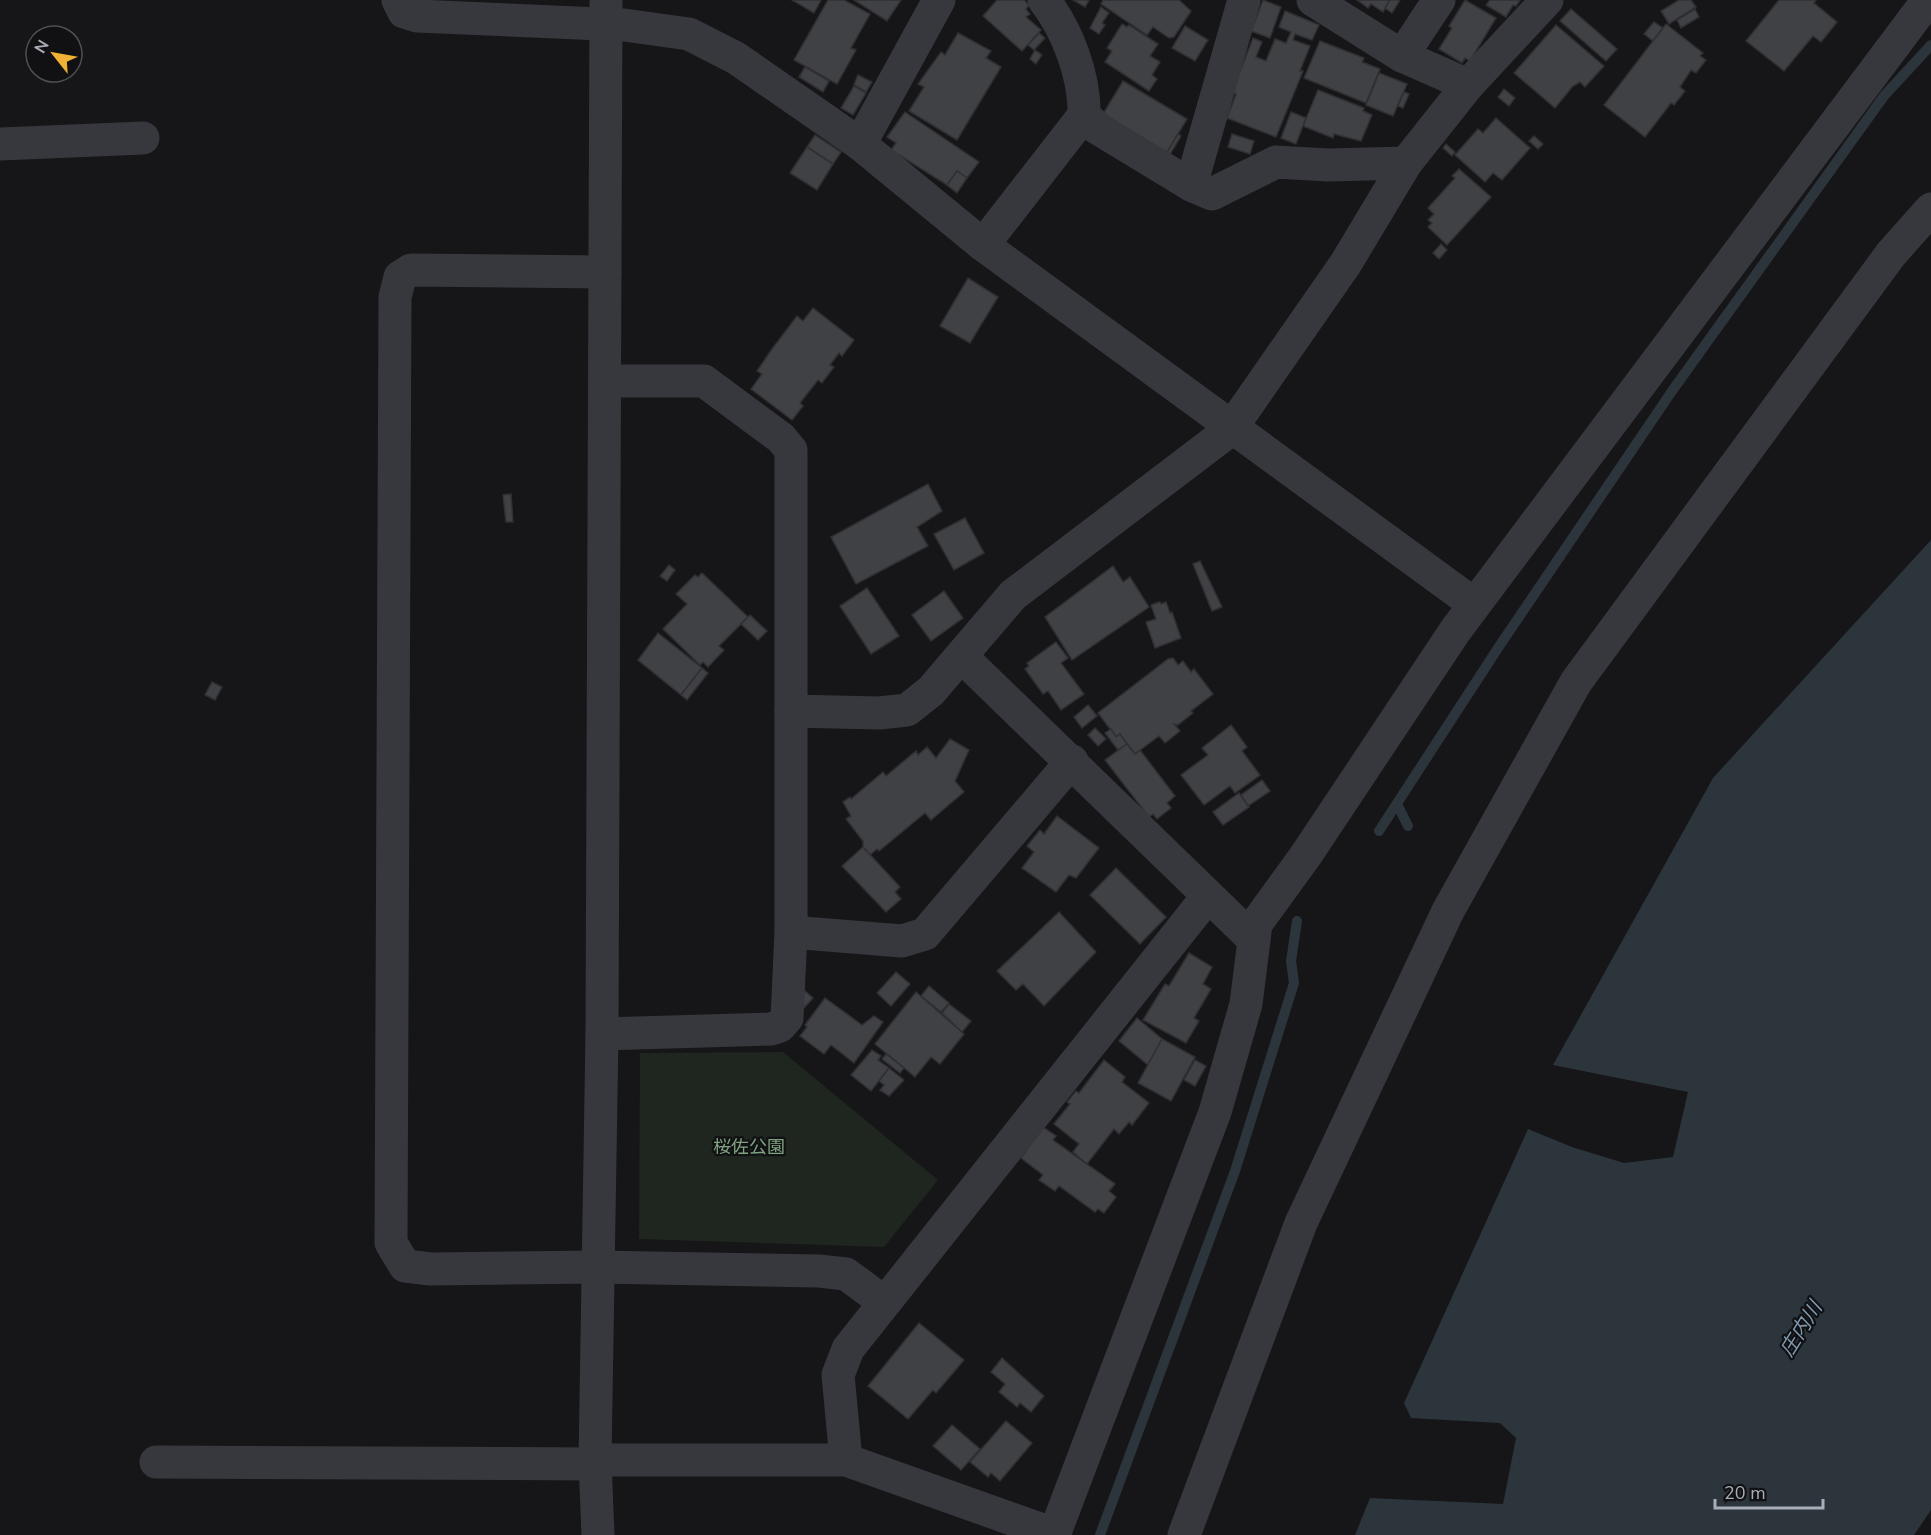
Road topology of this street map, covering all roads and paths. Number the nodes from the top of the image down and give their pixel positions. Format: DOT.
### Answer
graph roads {
  1 [pos="398,0"];
  2 [pos="939,0"];
  3 [pos="1044,0"];
  4 [pos="1244,0"];
  5 [pos="1313,0"];
  6 [pos="1439,0"];
  7 [pos="1547,0"];
  8 [pos="1928,0"];
  9 [pos="606,12"];
  10 [pos="1402,56"];
  11 [pos="1468,85"];
  12 [pos="1084,115"];
  13 [pos="143,138"];
  14 [pos="0,144"];
  15 [pos="860,144"];
  16 [pos="1406,163"];
  17 [pos="1191,185"];
  18 [pos="1931,209"];
  19 [pos="983,245"];
  20 [pos="605,272"];
  21 [pos="605,381"];
  22 [pos="1233,425"];
  23 [pos="1474,604"];
  24 [pos="962,656"];
  25 [pos="791,711"];
  26 [pos="1072,762"];
  27 [pos="1209,896"];
  28 [pos="791,932"];
  29 [pos="1254,940"];
  30 [pos="602,1034"];
  31 [pos="598,1267"];
  32 [pos="884,1302"];
  33 [pos="846,1461"];
  34 [pos="156,1462"];
  35 [pos="595,1462"];
  36 [pos="598,1535"];
  37 [pos="1054,1535"];
  38 [pos="1184,1535"];
  1 -- 9 [label="street"];
  2 -- 15 [label="street"];
  3 -- 12 [label="street"];
  4 -- 17 [label="street"];
  5 -- 10 [label="street"];
  6 -- 10 [label="street"];
  7 -- 11 [label="street"];
  8 -- 23 [label="street"];
  9 -- 15 [label="street"];
  9 -- 20 [label="street"];
  10 -- 11 [label="street"];
  11 -- 16 [label="street"];
  12 -- 17 [label="street"];
  12 -- 19 [label="street"];
  13 -- 14 [label="street"];
  15 -- 19 [label="street"];
  16 -- 17 [label="street"];
  16 -- 22 [label="street"];
  18 -- 38 [label="street"];
  19 -- 22 [label="street"];
  20 -- 21 [label="street"];
  20 -- 31 [label="street"];
  21 -- 25 [label="street"];
  21 -- 30 [label="street"];
  22 -- 23 [label="street"];
  22 -- 24 [label="street"];
  23 -- 29 [label="street"];
  24 -- 25 [label="street"];
  24 -- 26 [label="street"];
  25 -- 28 [label="street"];
  26 -- 27 [label="street"];
  26 -- 28 [label="street"];
  27 -- 29 [label="street"];
  27 -- 32 [label="street"];
  28 -- 30 [label="street"];
  29 -- 37 [label="street"];
  30 -- 31 [label="street"];
  31 -- 32 [label="street"];
  31 -- 35 [label="street"];
  32 -- 33 [label="street"];
  33 -- 35 [label="street"];
  33 -- 37 [label="street"];
  34 -- 35 [label="street"];
  35 -- 36 [label="street"];
}
